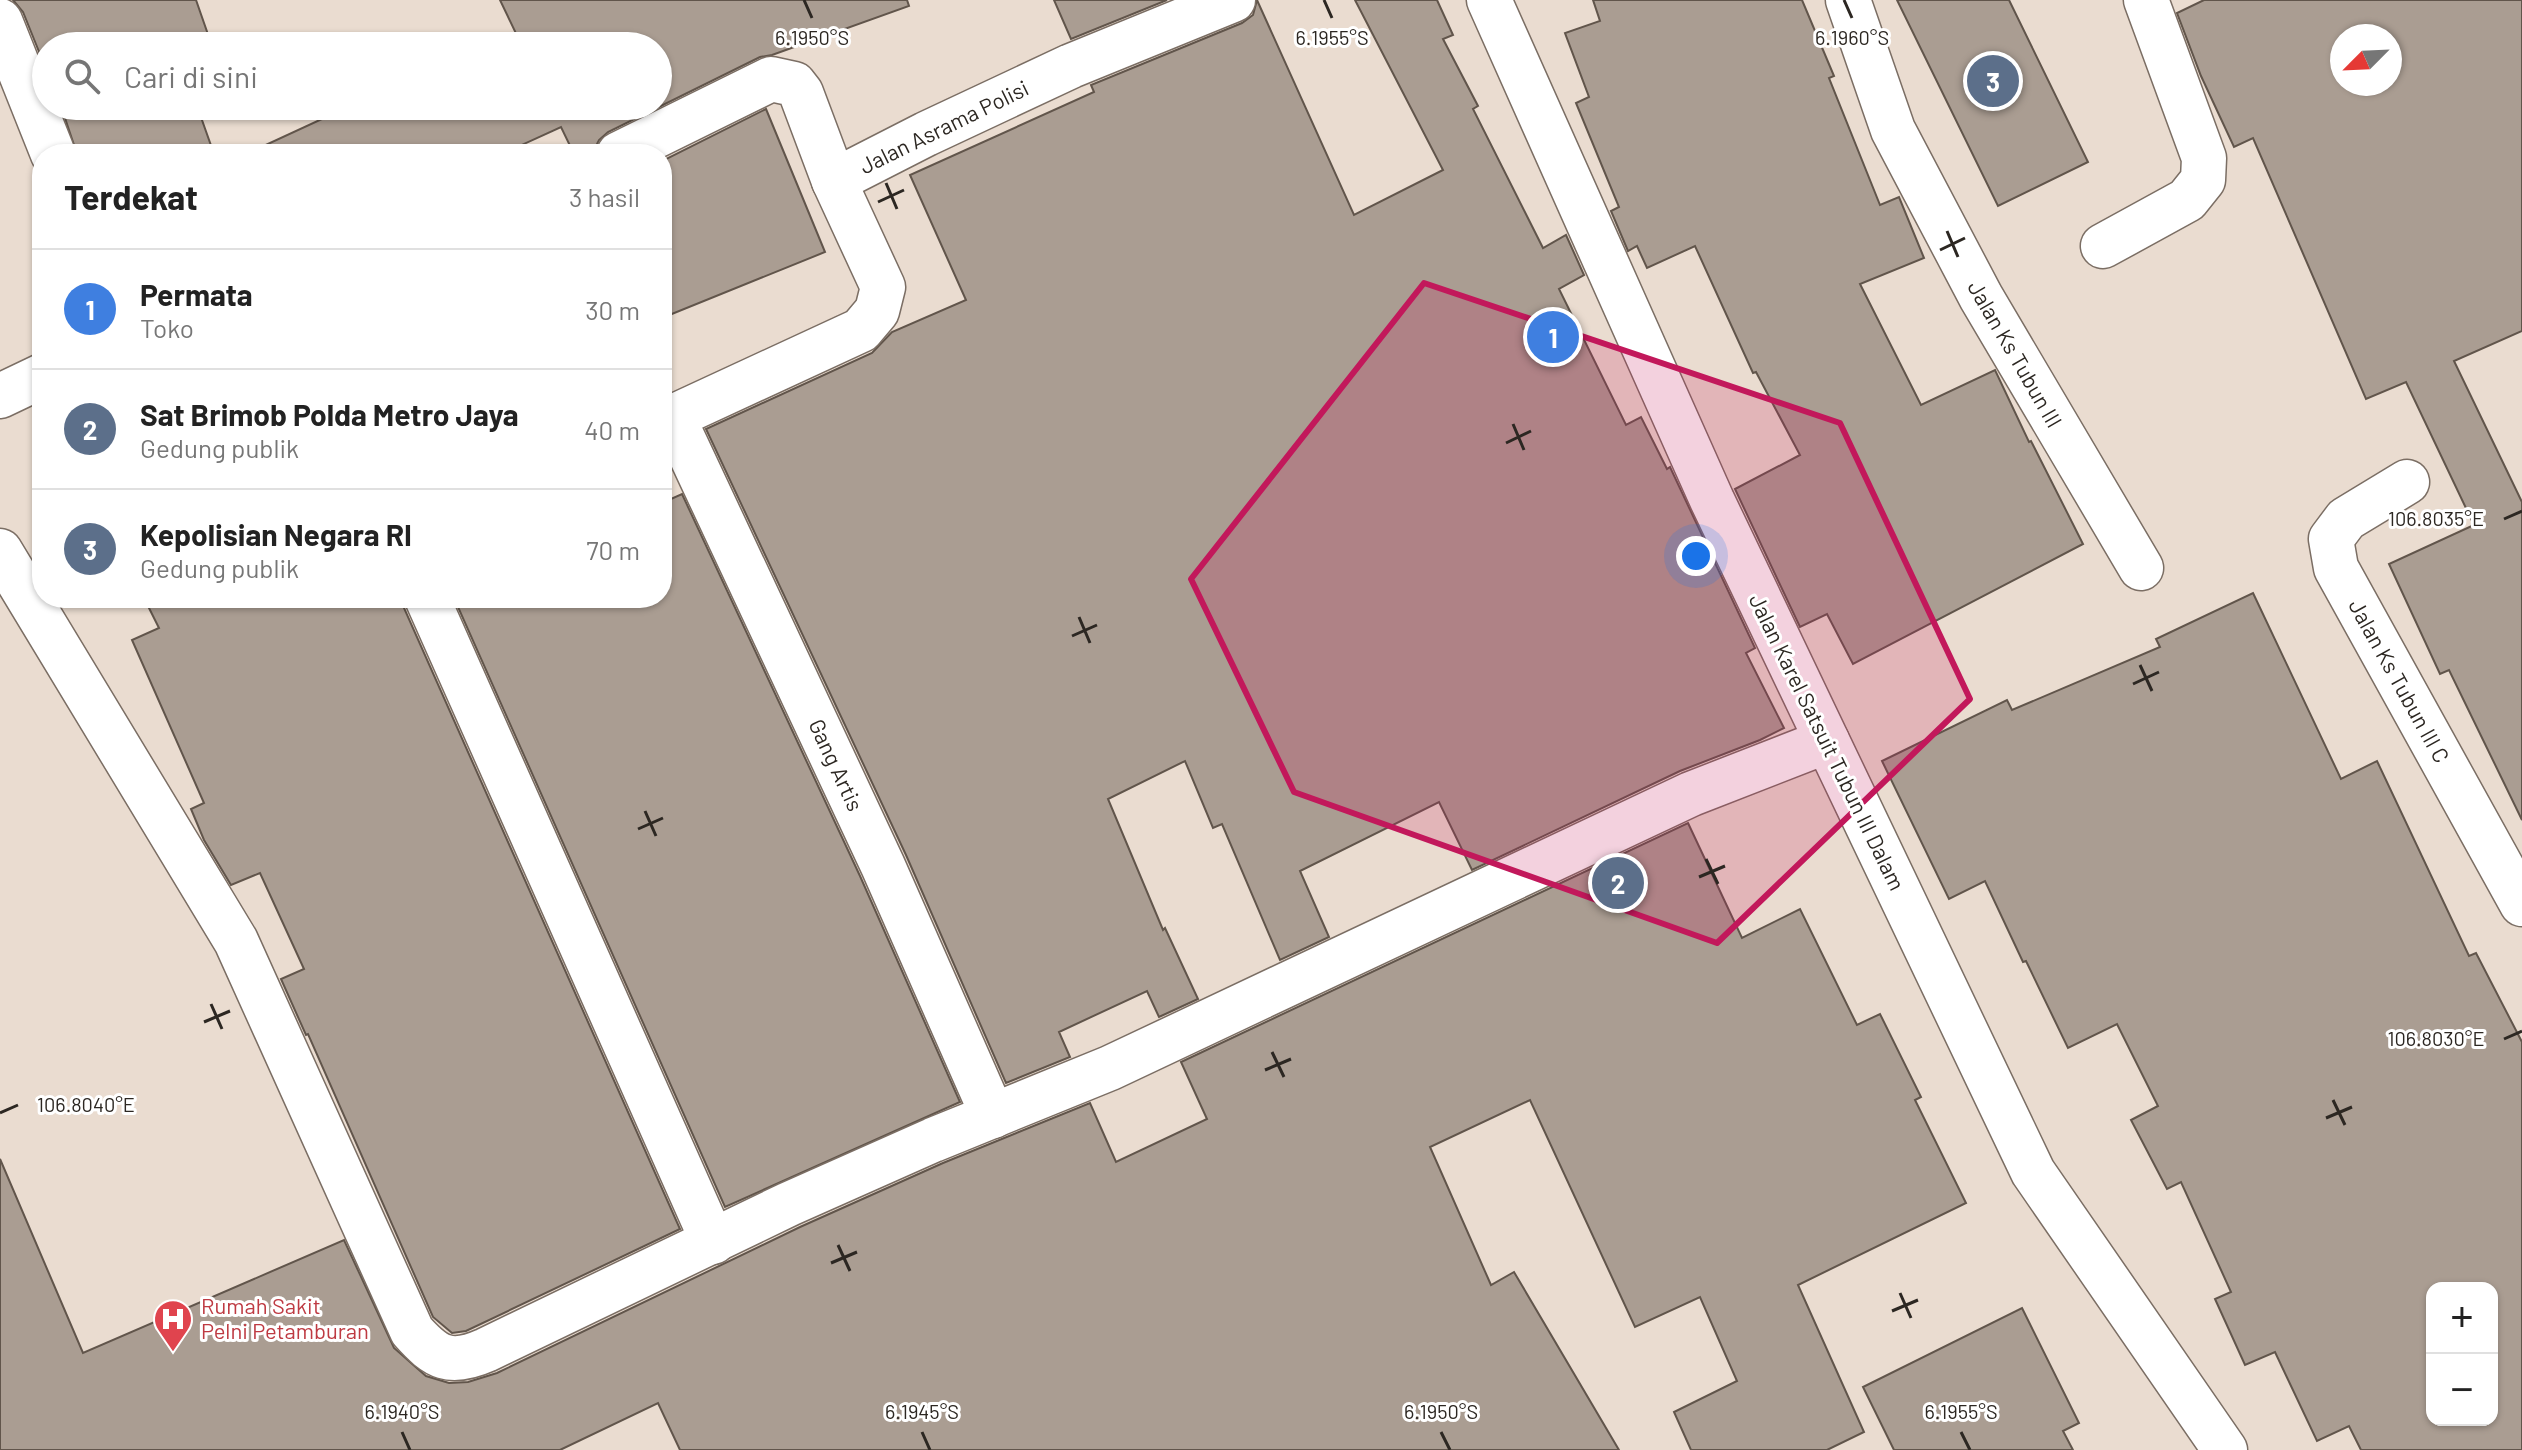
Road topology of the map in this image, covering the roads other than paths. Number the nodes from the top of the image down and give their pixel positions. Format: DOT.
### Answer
graph roads {
  1 [pos="1233,0"];
  2 [pos="1489,0"];
  3 [pos="1848,0"];
  4 [pos="2146,0"];
  5 [pos="0,21"];
  6 [pos="32,101"];
  7 [pos="39,120"];
  8 [pos="49,144"];
  9 [pos="639,144"];
  10 [pos="834,181"];
  11 [pos="2103,246"];
  12 [pos="32,381"];
  13 [pos="0,396"];
  14 [pos="672,417"];
  15 [pos="672,427"];
  16 [pos="2407,482"];
  17 [pos="0,551"];
  18 [pos="2141,568"];
  19 [pos="32,604"];
  20 [pos="35,608"];
  21 [pos="431,608"];
  22 [pos="1827,741"];
  23 [pos="2522,904"];
  24 [pos="993,1116"];
  25 [pos="713,1242"];
  26 [pos="2225,1450"];
  1 -- 10 [label="street, Jalan Asrama Polisi"];
  2 -- 22 [label="street, Jalan Karel Satsuit Tubun III Dalam"];
  3 -- 18 [label="street, Jalan Ks Tubun III"];
  4 -- 11 [label="street"];
  5 -- 6 [label="street"];
  7 -- 8 [label="street"];
  9 -- 10 [label="street"];
  10 -- 14 [label="street, Jalan Asrama Polisi"];
  12 -- 13 [label="street"];
  15 -- 24 [label="street, Gang Artis"];
  16 -- 23 [label="street, Jalan Ks Tubun III C"];
  17 -- 19 [label="street"];
  20 -- 25 [label="street"];
  21 -- 25 [label="street"];
  22 -- 24 [label="street"];
  22 -- 26 [label="street, Jalan Karel Satsuit Tubun III Dalam"];
  24 -- 25 [label="street"];
}
